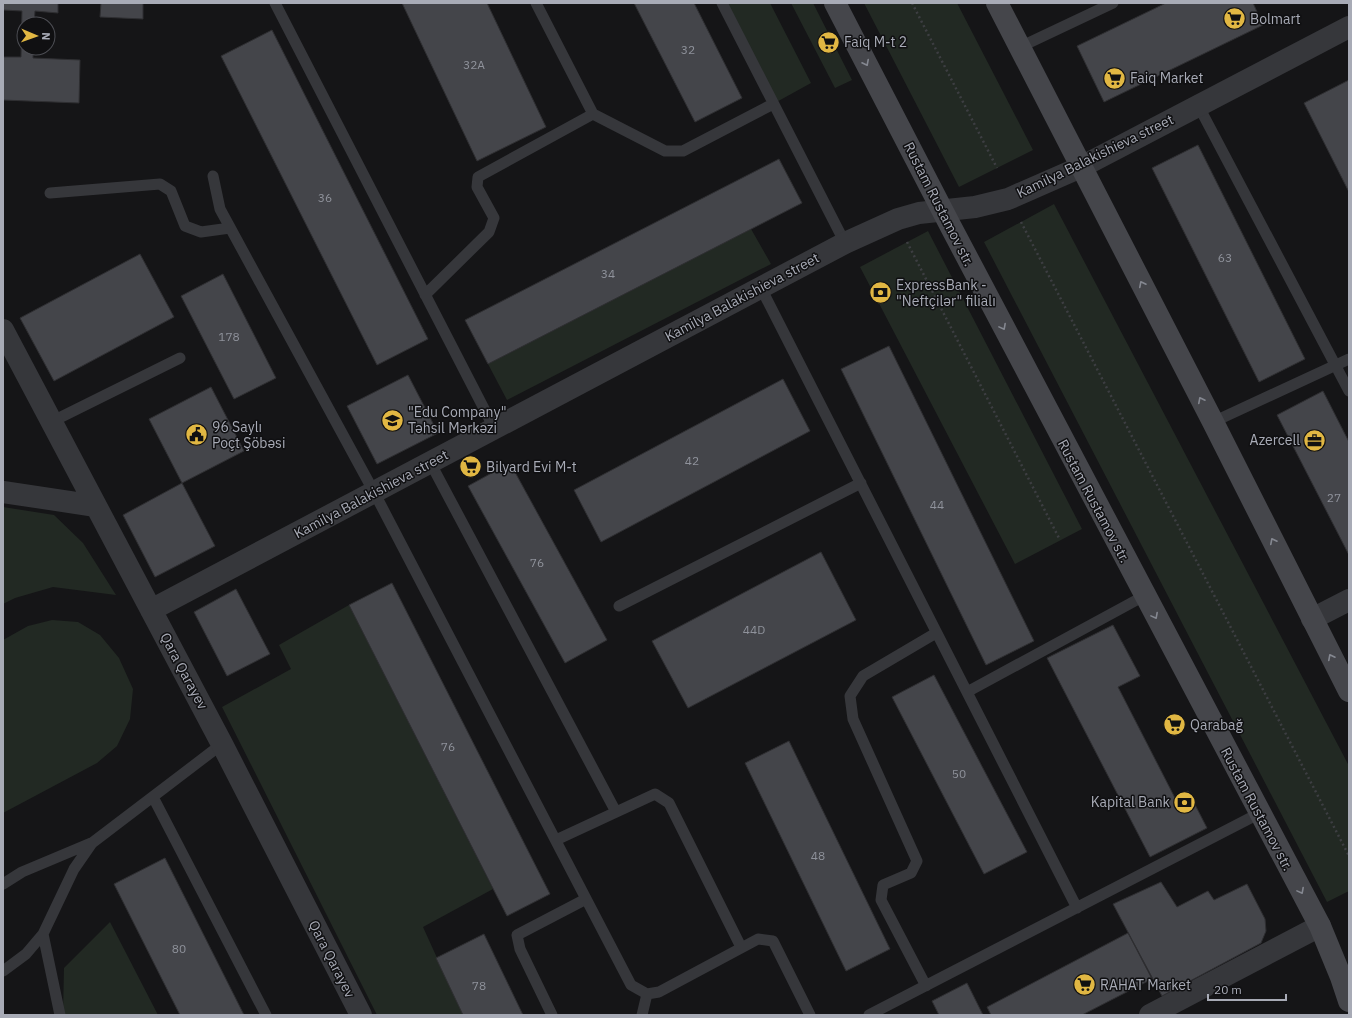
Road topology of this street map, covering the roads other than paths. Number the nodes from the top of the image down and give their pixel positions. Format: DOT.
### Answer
graph roads {
  1 [pos="275,3"];
  2 [pos="536,3"];
  3 [pos="722,3"];
  4 [pos="836,3"];
  5 [pos="997,3"];
  6 [pos="1113,3"];
  7 [pos="1349,27"];
  8 [pos="1020,47"];
  9 [pos="773,104"];
  10 [pos="1198,106"];
  11 [pos="593,114"];
  12 [pos="1081,167"];
  13 [pos="212,176"];
  14 [pos="50,194"];
  15 [pos="943,210"];
  16 [pos="230,228"];
  17 [pos="845,243"];
  18 [pos="760,286"];
  19 [pos="425,295"];
  20 [pos="3,330"];
  21 [pos="180,358"];
  22 [pos="1349,359"];
  23 [pos="1336,365"];
  24 [pos="1349,390"];
  25 [pos="51,422"];
  26 [pos="1213,422"];
  27 [pos="494,428"];
  28 [pos="430,462"];
  29 [pos="861,483"];
  30 [pos="3,492"];
  31 [pos="374,492"];
  32 [pos="96,506"];
  33 [pos="1144,596"];
  34 [pos="1349,600"];
  35 [pos="619,606"];
  36 [pos="151,610"];
  37 [pos="1312,619"];
  38 [pos="936,632"];
  39 [pos="967,692"];
  40 [pos="1349,692"];
  41 [pos="222,744"];
  42 [pos="152,797"];
  43 [pos="616,812"];
  44 [pos="1260,813"];
  45 [pos="556,840"];
  46 [pos="92,843"];
  47 [pos="3,884"];
  48 [pos="586,899"];
  49 [pos="1077,908"];
  50 [pos="1320,926"];
  51 [pos="43,934"];
  52 [pos="741,948"];
  53 [pos="3,971"];
  54 [pos="926,986"];
  55 [pos="647,994"];
  56 [pos="1349,1001"];
  57 [pos="60,1015"];
  58 [pos="266,1015"];
  59 [pos="361,1015"];
  60 [pos="552,1015"];
  61 [pos="642,1015"];
  62 [pos="810,1015"];
  63 [pos="869,1015"];
  64 [pos="1150,1015"];
  1 -- 19 [label="lane"];
  2 -- 11 [label="lane"];
  3 -- 9 [label="lane"];
  4 -- 15 [label="main road, Rustam Rustamov str., one-way"];
  5 -- 8 [label="main road"];
  6 -- 8 [label="lane"];
  7 -- 10 [label="street, Kamilya Balakishieva street"];
  8 -- 12 [label="main road"];
  9 -- 11 [label="lane"];
  9 -- 17 [label="lane"];
  10 -- 12 [label="street, Kamilya Balakishieva street"];
  10 -- 23 [label="lane"];
  11 -- 19 [label="lane"];
  12 -- 15 [label="street, Kamilya Balakishieva street"];
  26 -- 12 [label="main road, one-way"];
  13 -- 16 [label="lane"];
  14 -- 16 [label="lane"];
  15 -- 17 [label="street, Kamilya Balakishieva street"];
  15 -- 33 [label="main road, Rustam Rustamov str., one-way"];
  16 -- 31 [label="lane"];
  17 -- 18 [label="street, Kamilya Balakishieva street"];
  18 -- 27 [label="street, Kamilya Balakishieva street"];
  18 -- 29 [label="lane"];
  19 -- 27 [label="lane"];
  20 -- 25 [label="street, Qara Qarayev"];
  21 -- 25 [label="lane"];
  22 -- 23 [label="lane"];
  23 -- 24 [label="lane"];
  23 -- 26 [label="lane"];
  25 -- 32 [label="street, Qara Qarayev"];
  37 -- 26 [label="main road, one-way"];
  27 -- 28 [label="street, Kamilya Balakishieva street"];
  28 -- 31 [label="street, Kamilya Balakishieva street"];
  28 -- 43 [label="lane"];
  29 -- 35 [label="lane"];
  29 -- 38 [label="lane"];
  30 -- 32 [label="street"];
  31 -- 36 [label="street, Kamilya Balakishieva street"];
  31 -- 45 [label="lane"];
  32 -- 36 [label="street, Qara Qarayev"];
  33 -- 39 [label="lane"];
  33 -- 44 [label="main road, Rustam Rustamov str., one-way"];
  34 -- 37 [label="street"];
  36 -- 41 [label="street, Qara Qarayev"];
  40 -- 37 [label="main road, one-way"];
  38 -- 39 [label="lane"];
  38 -- 54 [label="lane"];
  39 -- 49 [label="lane"];
  41 -- 42 [label="lane"];
  41 -- 59 [label="street, Qara Qarayev"];
  42 -- 46 [label="lane"];
  42 -- 58 [label="lane"];
  43 -- 45 [label="lane"];
  43 -- 52 [label="lane"];
  44 -- 49 [label="lane"];
  44 -- 50 [label="main road, Rustam Rustamov str., one-way"];
  45 -- 48 [label="lane"];
  46 -- 47 [label="lane"];
  46 -- 51 [label="lane"];
  48 -- 55 [label="lane"];
  48 -- 60 [label="lane"];
  49 -- 54 [label="lane"];
  50 -- 56 [label="main road, Rustam Rustamov str."];
  50 -- 64 [label="street"];
  51 -- 53 [label="lane"];
  51 -- 57 [label="lane"];
  52 -- 55 [label="lane"];
  52 -- 62 [label="lane"];
  54 -- 63 [label="lane"];
  55 -- 61 [label="lane"];
}
